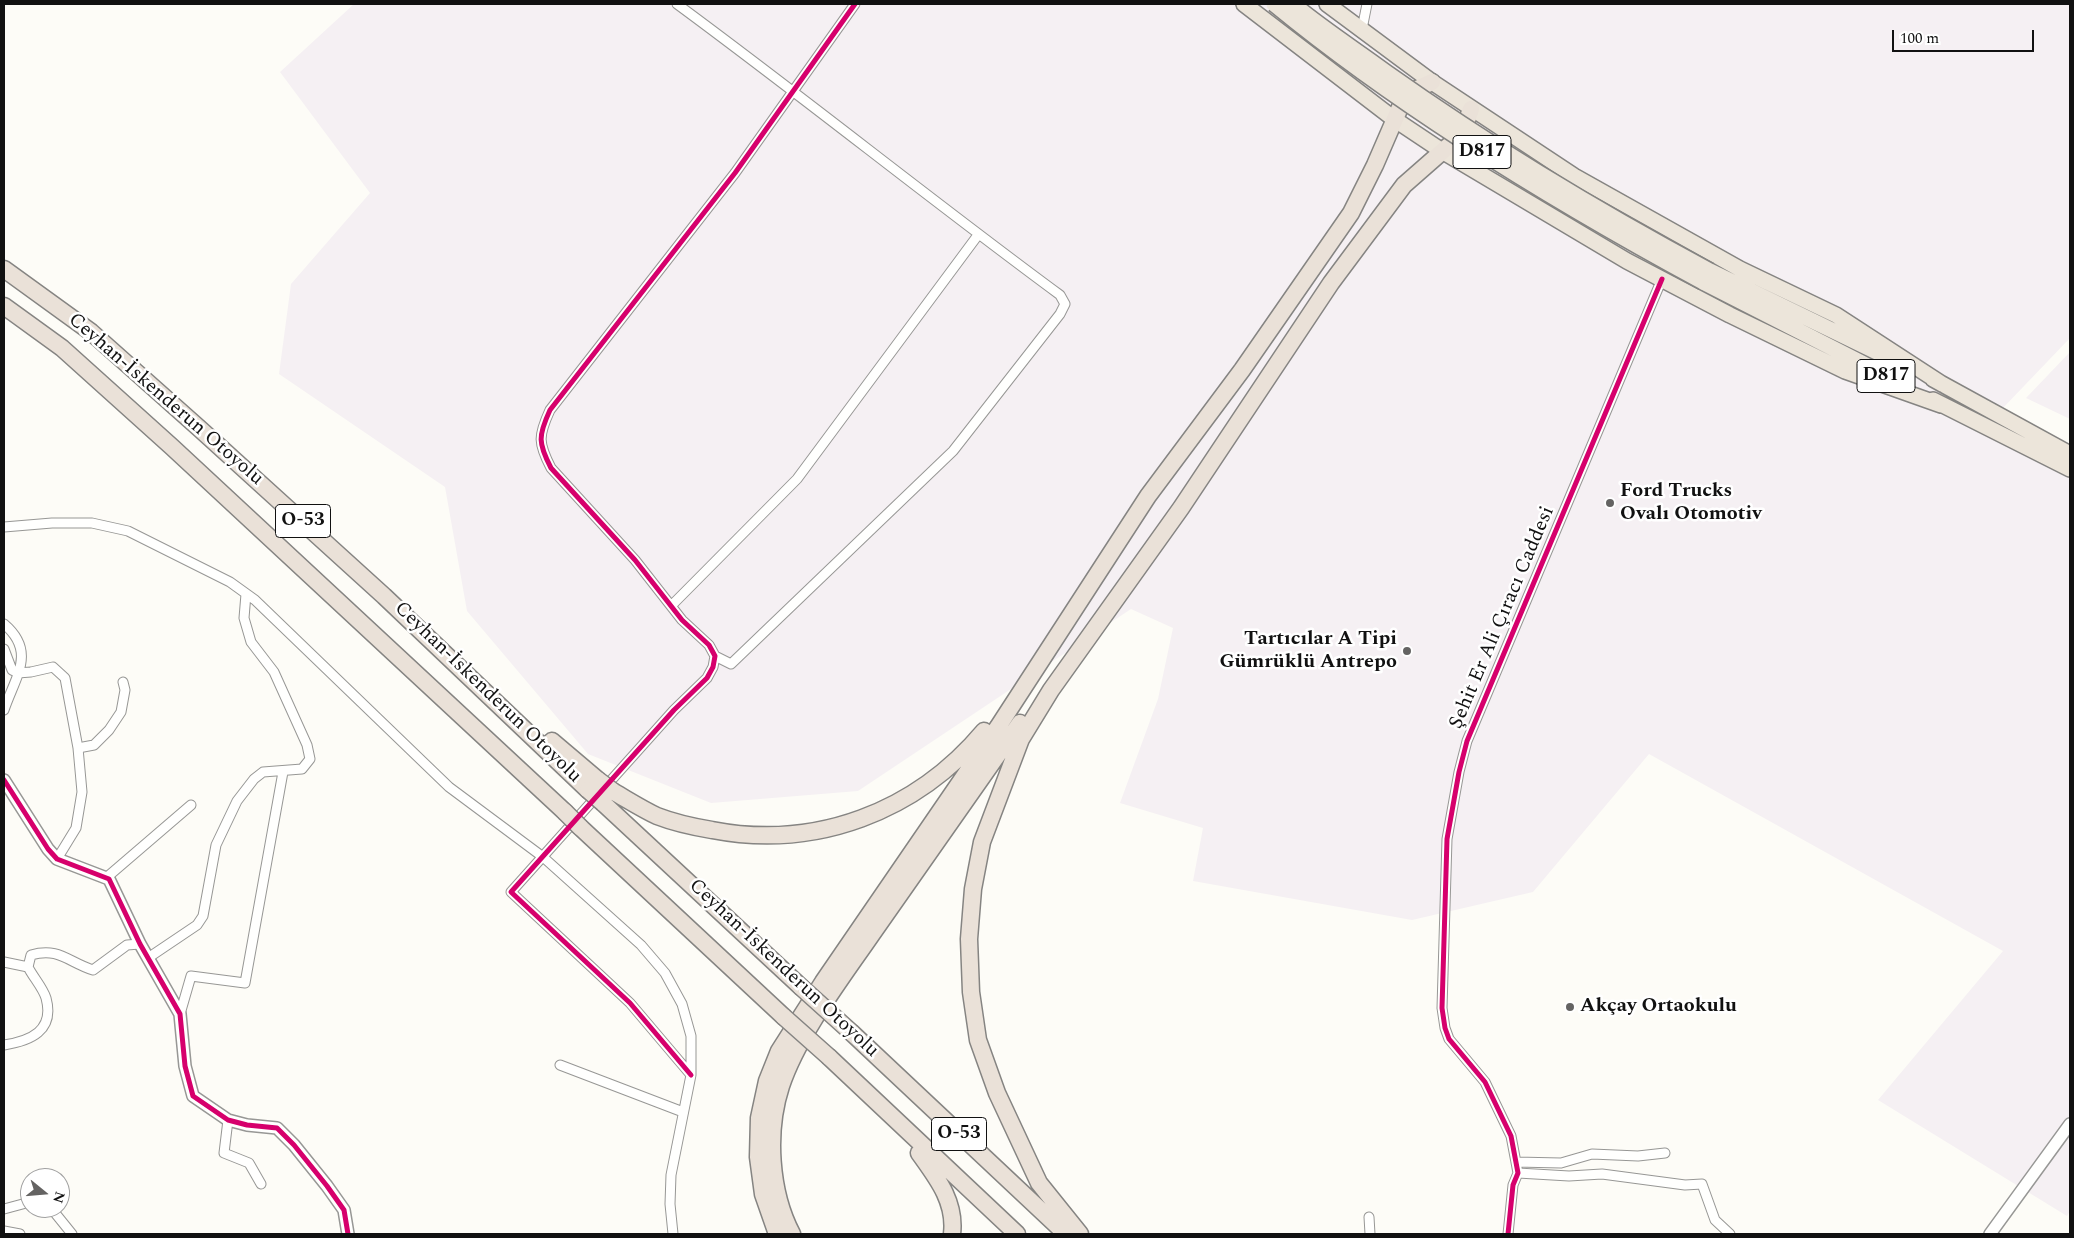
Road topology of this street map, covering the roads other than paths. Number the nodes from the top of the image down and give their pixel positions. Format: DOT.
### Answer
graph roads {
  1 [pos="677,4"];
  2 [pos="854,4"];
  3 [pos="1244,4"];
  4 [pos="1274,4"];
  5 [pos="1293,4"];
  6 [pos="1327,4"];
  7 [pos="1367,4"];
  8 [pos="1362,29"];
  9 [pos="1432,82"];
  10 [pos="793,90"];
  11 [pos="1471,109"];
  12 [pos="1394,119"];
  13 [pos="1442,150"];
  14 [pos="978,235"];
  15 [pos="4,269"];
  16 [pos="1706,276"];
  17 [pos="1662,278"];
  18 [pos="4,306"];
  19 [pos="1942,384"];
  20 [pos="1941,404"];
  21 [pos="2070,454"];
  22 [pos="2070,469"];
  23 [pos="1169,524"];
  24 [pos="4,527"];
  25 [pos="246,594"];
  26 [pos="671,606"];
  27 [pos="4,624"];
  28 [pos="1056,639"];
  29 [pos="4,648"];
  30 [pos="715,656"];
  31 [pos="18,674"];
  32 [pos="123,682"];
  33 [pos="4,710"];
  34 [pos="78,748"];
  35 [pos="283,772"];
  36 [pos="4,780"];
  37 [pos="609,798"];
  38 [pos="191,805"];
  39 [pos="543,857"];
  40 [pos="57,859"];
  41 [pos="106,878"];
  42 [pos="140,944"];
  43 [pos="148,958"];
  44 [pos="4,962"];
  45 [pos="28,967"];
  46 [pos="180,1014"];
  47 [pos="4,1046"];
  48 [pos="560,1066"];
  49 [pos="691,1075"];
  50 [pos="848,1076"];
  51 [pos="683,1112"];
  52 [pos="228,1120"];
  53 [pos="2070,1124"];
  54 [pos="1665,1153"];
  55 [pos="1516,1162"];
  56 [pos="1518,1173"];
  57 [pos="261,1184"];
  58 [pos="20,1204"];
  59 [pos="5,1207"];
  60 [pos="1368,1217"];
  61 [pos="59,1218"];
  62 [pos="4,1231"];
  63 [pos="20,1234"];
  64 [pos="72,1234"];
  65 [pos="348,1234"];
  66 [pos="673,1234"];
  67 [pos="777,1234"];
  68 [pos="792,1234"];
  69 [pos="952,1234"];
  70 [pos="1017,1234"];
  71 [pos="1066,1234"];
  72 [pos="1080,1234"];
  73 [pos="1370,1234"];
  74 [pos="1508,1234"];
  75 [pos="1730,1234"];
  76 [pos="1990,1234"];
  1 -- 10 [label="street"];
  2 -- 10 [label="street"];
  3 -- 12 [label="highway"];
  4 -- 16 [label="highway, D817, bridge"];
  5 -- 16 [label="highway, D817, bridge"];
  6 -- 8 [label="highway"];
  7 -- 8 [label="street"];
  8 -- 9 [label="highway"];
  9 -- 11 [label="highway"];
  9 -- 12 [label="highway"];
  10 -- 14 [label="street"];
  10 -- 26 [label="street"];
  11 -- 13 [label="highway"];
  11 -- 19 [label="highway"];
  12 -- 13 [label="highway"];
  12 -- 28 [label="highway"];
  13 -- 17 [label="highway"];
  13 -- 23 [label="highway"];
  14 -- 26 [label="street"];
  14 -- 30 [label="street"];
  15 -- 37 [label="highway, Ceyhan-İskenderun Otoyolu / O-53, bridge"];
  16 -- 19 [label="highway, D817"];
  16 -- 20 [label="highway, D817"];
  17 -- 20 [label="highway"];
  17 -- 55 [label="street, Şehit Er Ali Çıracı Caddesi"];
  18 -- 50 [label="highway, Ceyhan-İskenderun Otoyolu / O-53, bridge"];
  19 -- 21 [label="highway, D817"];
  20 -- 22 [label="highway, D817"];
  23 -- 68 [label="highway"];
  23 -- 72 [label="highway"];
  24 -- 25 [label="street"];
  25 -- 35 [label="street"];
  25 -- 39 [label="street"];
  26 -- 30 [label="street"];
  27 -- 31 [label="street"];
  28 -- 37 [label="highway"];
  28 -- 67 [label="highway"];
  29 -- 31 [label="street"];
  30 -- 39 [label="street"];
  31 -- 33 [label="street"];
  31 -- 34 [label="street"];
  32 -- 34 [label="street"];
  34 -- 40 [label="street"];
  35 -- 43 [label="street"];
  35 -- 46 [label="street"];
  36 -- 40 [label="street"];
  37 -- 71 [label="highway, Ceyhan-İskenderun Otoyolu / O-53, bridge"];
  38 -- 41 [label="street"];
  39 -- 49 [label="street"];
  39 -- 49 [label="street"];
  40 -- 41 [label="street"];
  41 -- 42 [label="street"];
  42 -- 43 [label="street"];
  42 -- 45 [label="street"];
  43 -- 46 [label="street"];
  44 -- 45 [label="street"];
  45 -- 47 [label="street"];
  46 -- 52 [label="street"];
  48 -- 51 [label="street"];
  49 -- 51 [label="street"];
  50 -- 69 [label="highway"];
  50 -- 70 [label="highway, Ceyhan-İskenderun Otoyolu / O-53"];
  51 -- 66 [label="street"];
  52 -- 57 [label="street"];
  52 -- 65 [label="street"];
  53 -- 76 [label="street"];
  54 -- 55 [label="street"];
  55 -- 56 [label="street, Şehit Er Ali Çıracı Caddesi"];
  56 -- 74 [label="street, Şehit Er Ali Çıracı Caddesi"];
  56 -- 75 [label="street"];
  58 -- 59 [label="street"];
  60 -- 73 [label="street"];
  61 -- 64 [label="street"];
  62 -- 63 [label="street"];
}
